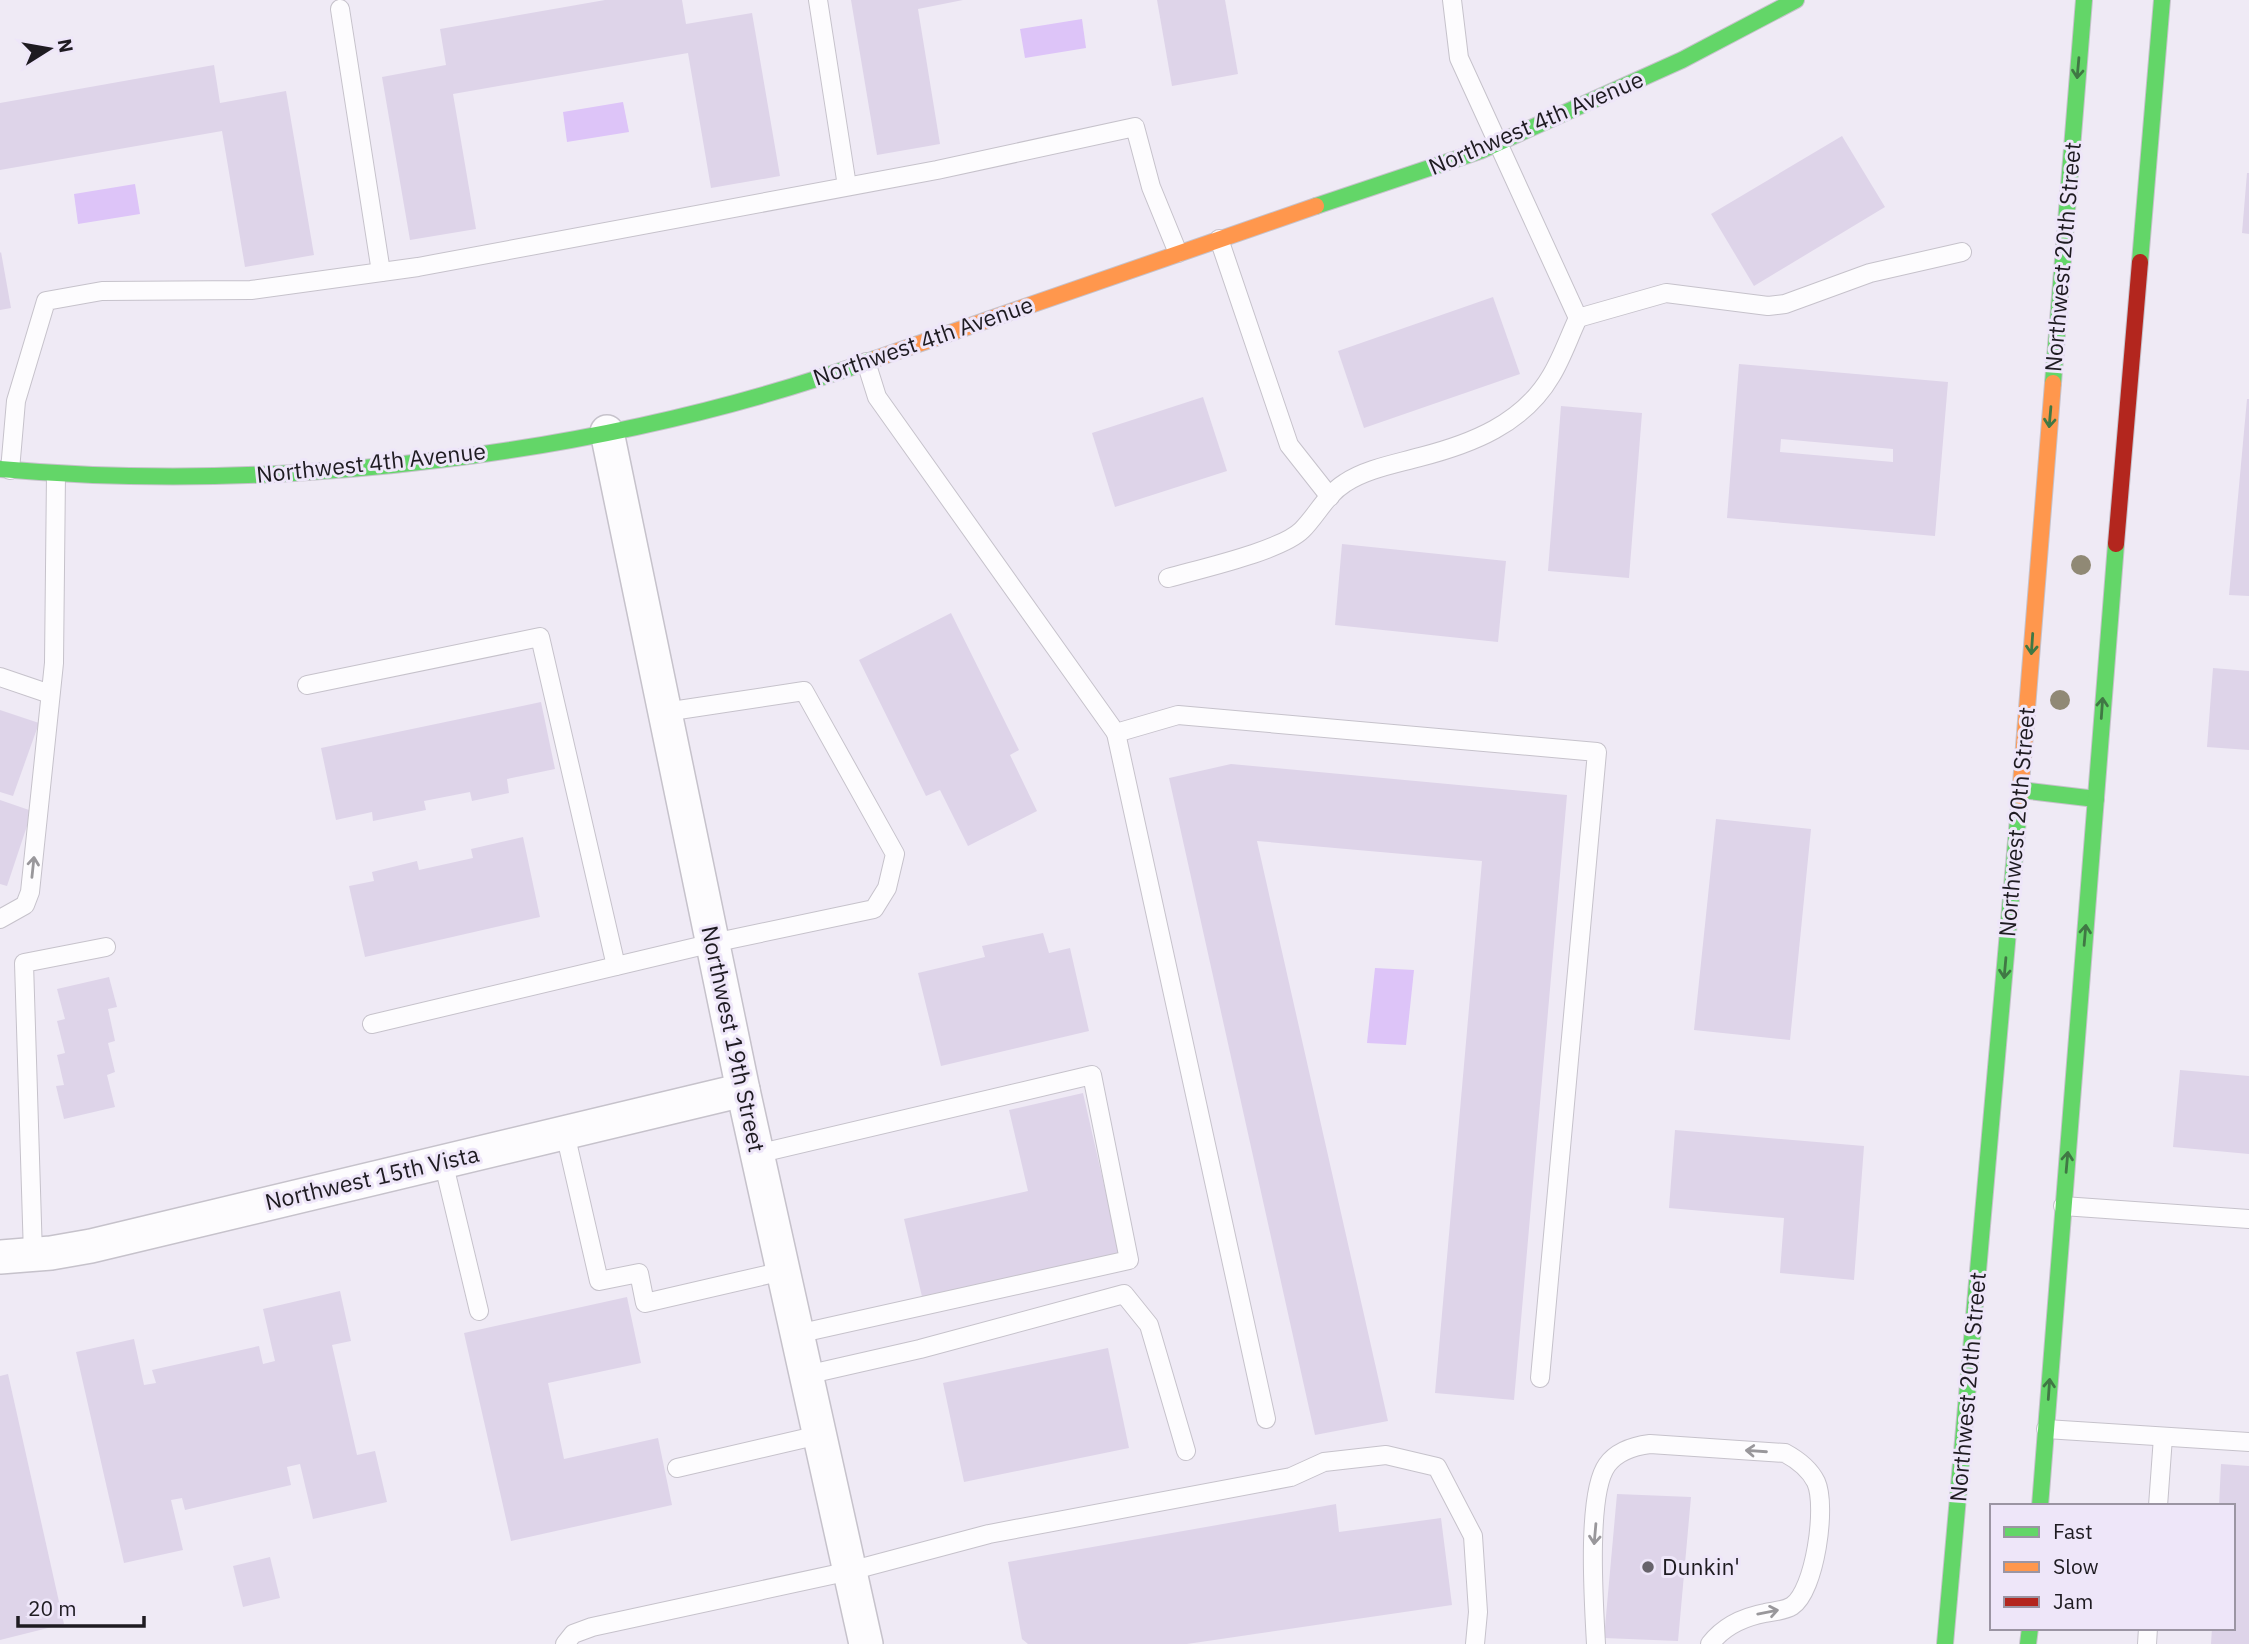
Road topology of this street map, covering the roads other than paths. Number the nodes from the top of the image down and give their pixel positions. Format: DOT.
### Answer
graph roads {
  1 [pos="818,0"];
  2 [pos="1452,0"];
  3 [pos="1796,0"];
  4 [pos="2084,0"];
  5 [pos="2162,0"];
  6 [pos="340,9"];
  7 [pos="1499,142"];
  8 [pos="848,186"];
  9 [pos="1219,239"];
  10 [pos="1962,252"];
  11 [pos="1178,253"];
  12 [pos="381,272"];
  13 [pos="1578,318"];
  14 [pos="866,362"];
  15 [pos="607,432"];
  16 [pos="5,469"];
  17 [pos="56,474"];
  18 [pos="1330,496"];
  19 [pos="1168,578"];
  20 [pos="0,677"];
  21 [pos="307,685"];
  22 [pos="50,694"];
  23 [pos="665,712"];
  24 [pos="1116,733"];
  25 [pos="2021,790"];
  26 [pos="2096,799"];
  27 [pos="0,919"];
  28 [pos="713,943"];
  29 [pos="106,947"];
  30 [pos="615,965"];
  31 [pos="372,1024"];
  32 [pos="743,1090"];
  33 [pos="565,1133"];
  34 [pos="757,1154"];
  35 [pos="443,1161"];
  36 [pos="2063,1206"];
  37 [pos="2249,1219"];
  38 [pos="33,1255"];
  39 [pos="0,1256"];
  40 [pos="783,1271"];
  41 [pos="479,1311"];
  42 [pos="797,1334"];
  43 [pos="806,1375"];
  44 [pos="1540,1378"];
  45 [pos="1266,1419"];
  46 [pos="2046,1429"];
  47 [pos="819,1436"];
  48 [pos="2163,1437"];
  49 [pos="2249,1442"];
  50 [pos="1186,1451"];
  51 [pos="677,1468"];
  52 [pos="2040,1504"];
  53 [pos="2158,1504"];
  54 [pos="850,1571"];
  55 [pos="565,1644"];
  56 [pos="866,1644"];
  57 [pos="1475,1644"];
  58 [pos="1596,1644"];
  59 [pos="1710,1644"];
  60 [pos="1945,1644"];
  1 -- 8 [label="lane"];
  2 -- 7 [label="lane"];
  3 -- 7 [label="street, Northwest 4th Avenue"];
  4 -- 25 [label="street, Northwest 20th Street, one-way"];
  26 -- 5 [label="street, one-way"];
  6 -- 12 [label="lane"];
  7 -- 9 [label="street, Northwest 4th Avenue"];
  7 -- 13 [label="lane"];
  8 -- 11 [label="lane"];
  8 -- 12 [label="lane"];
  9 -- 11 [label="street, Northwest 4th Avenue"];
  9 -- 18 [label="lane"];
  10 -- 13 [label="lane"];
  11 -- 14 [label="street, Northwest 4th Avenue"];
  12 -- 16 [label="lane"];
  13 -- 18 [label="lane"];
  14 -- 15 [label="street, Northwest 4th Avenue"];
  14 -- 24 [label="lane"];
  15 -- 17 [label="street, Northwest 4th Avenue"];
  15 -- 23 [label="street, Northwest 19th Street"];
  16 -- 17 [label="street, Northwest 4th Avenue"];
  17 -- 22 [label="lane"];
  18 -- 19 [label="lane"];
  20 -- 22 [label="lane"];
  21 -- 30 [label="lane"];
  27 -- 22 [label="lane, one-way"];
  23 -- 28 [label="street, Northwest 19th Street"];
  23 -- 28 [label="lane"];
  24 -- 44 [label="lane"];
  24 -- 45 [label="lane"];
  25 -- 26 [label="street"];
  25 -- 60 [label="street, Northwest 20th Street, one-way"];
  36 -- 26 [label="street, one-way"];
  28 -- 30 [label="lane"];
  28 -- 32 [label="street, Northwest 19th Street"];
  29 -- 38 [label="lane"];
  30 -- 31 [label="lane"];
  32 -- 33 [label="street, Northwest 15th Vista"];
  32 -- 34 [label="street, Northwest 19th Street"];
  33 -- 35 [label="street, Northwest 15th Vista"];
  33 -- 40 [label="lane"];
  34 -- 40 [label="street, Northwest 19th Street"];
  34 -- 42 [label="lane"];
  35 -- 38 [label="street, Northwest 15th Vista"];
  35 -- 41 [label="lane"];
  36 -- 37 [label="lane"];
  46 -- 36 [label="street, one-way"];
  38 -- 39 [label="street, Northwest 15th Vista"];
  40 -- 42 [label="street, Northwest 19th Street"];
  42 -- 43 [label="street, Northwest 19th Street"];
  43 -- 47 [label="street, Northwest 19th Street"];
  43 -- 50 [label="lane"];
  46 -- 48 [label="lane"];
  46 -- 52 [label="street"];
  47 -- 51 [label="lane"];
  47 -- 54 [label="street, Northwest 19th Street"];
  48 -- 49 [label="lane"];
  48 -- 53 [label="lane"];
  54 -- 55 [label="lane"];
  54 -- 56 [label="street, Northwest 19th Street"];
  54 -- 57 [label="lane"];
  59 -- 58 [label="lane, one-way"];
}
